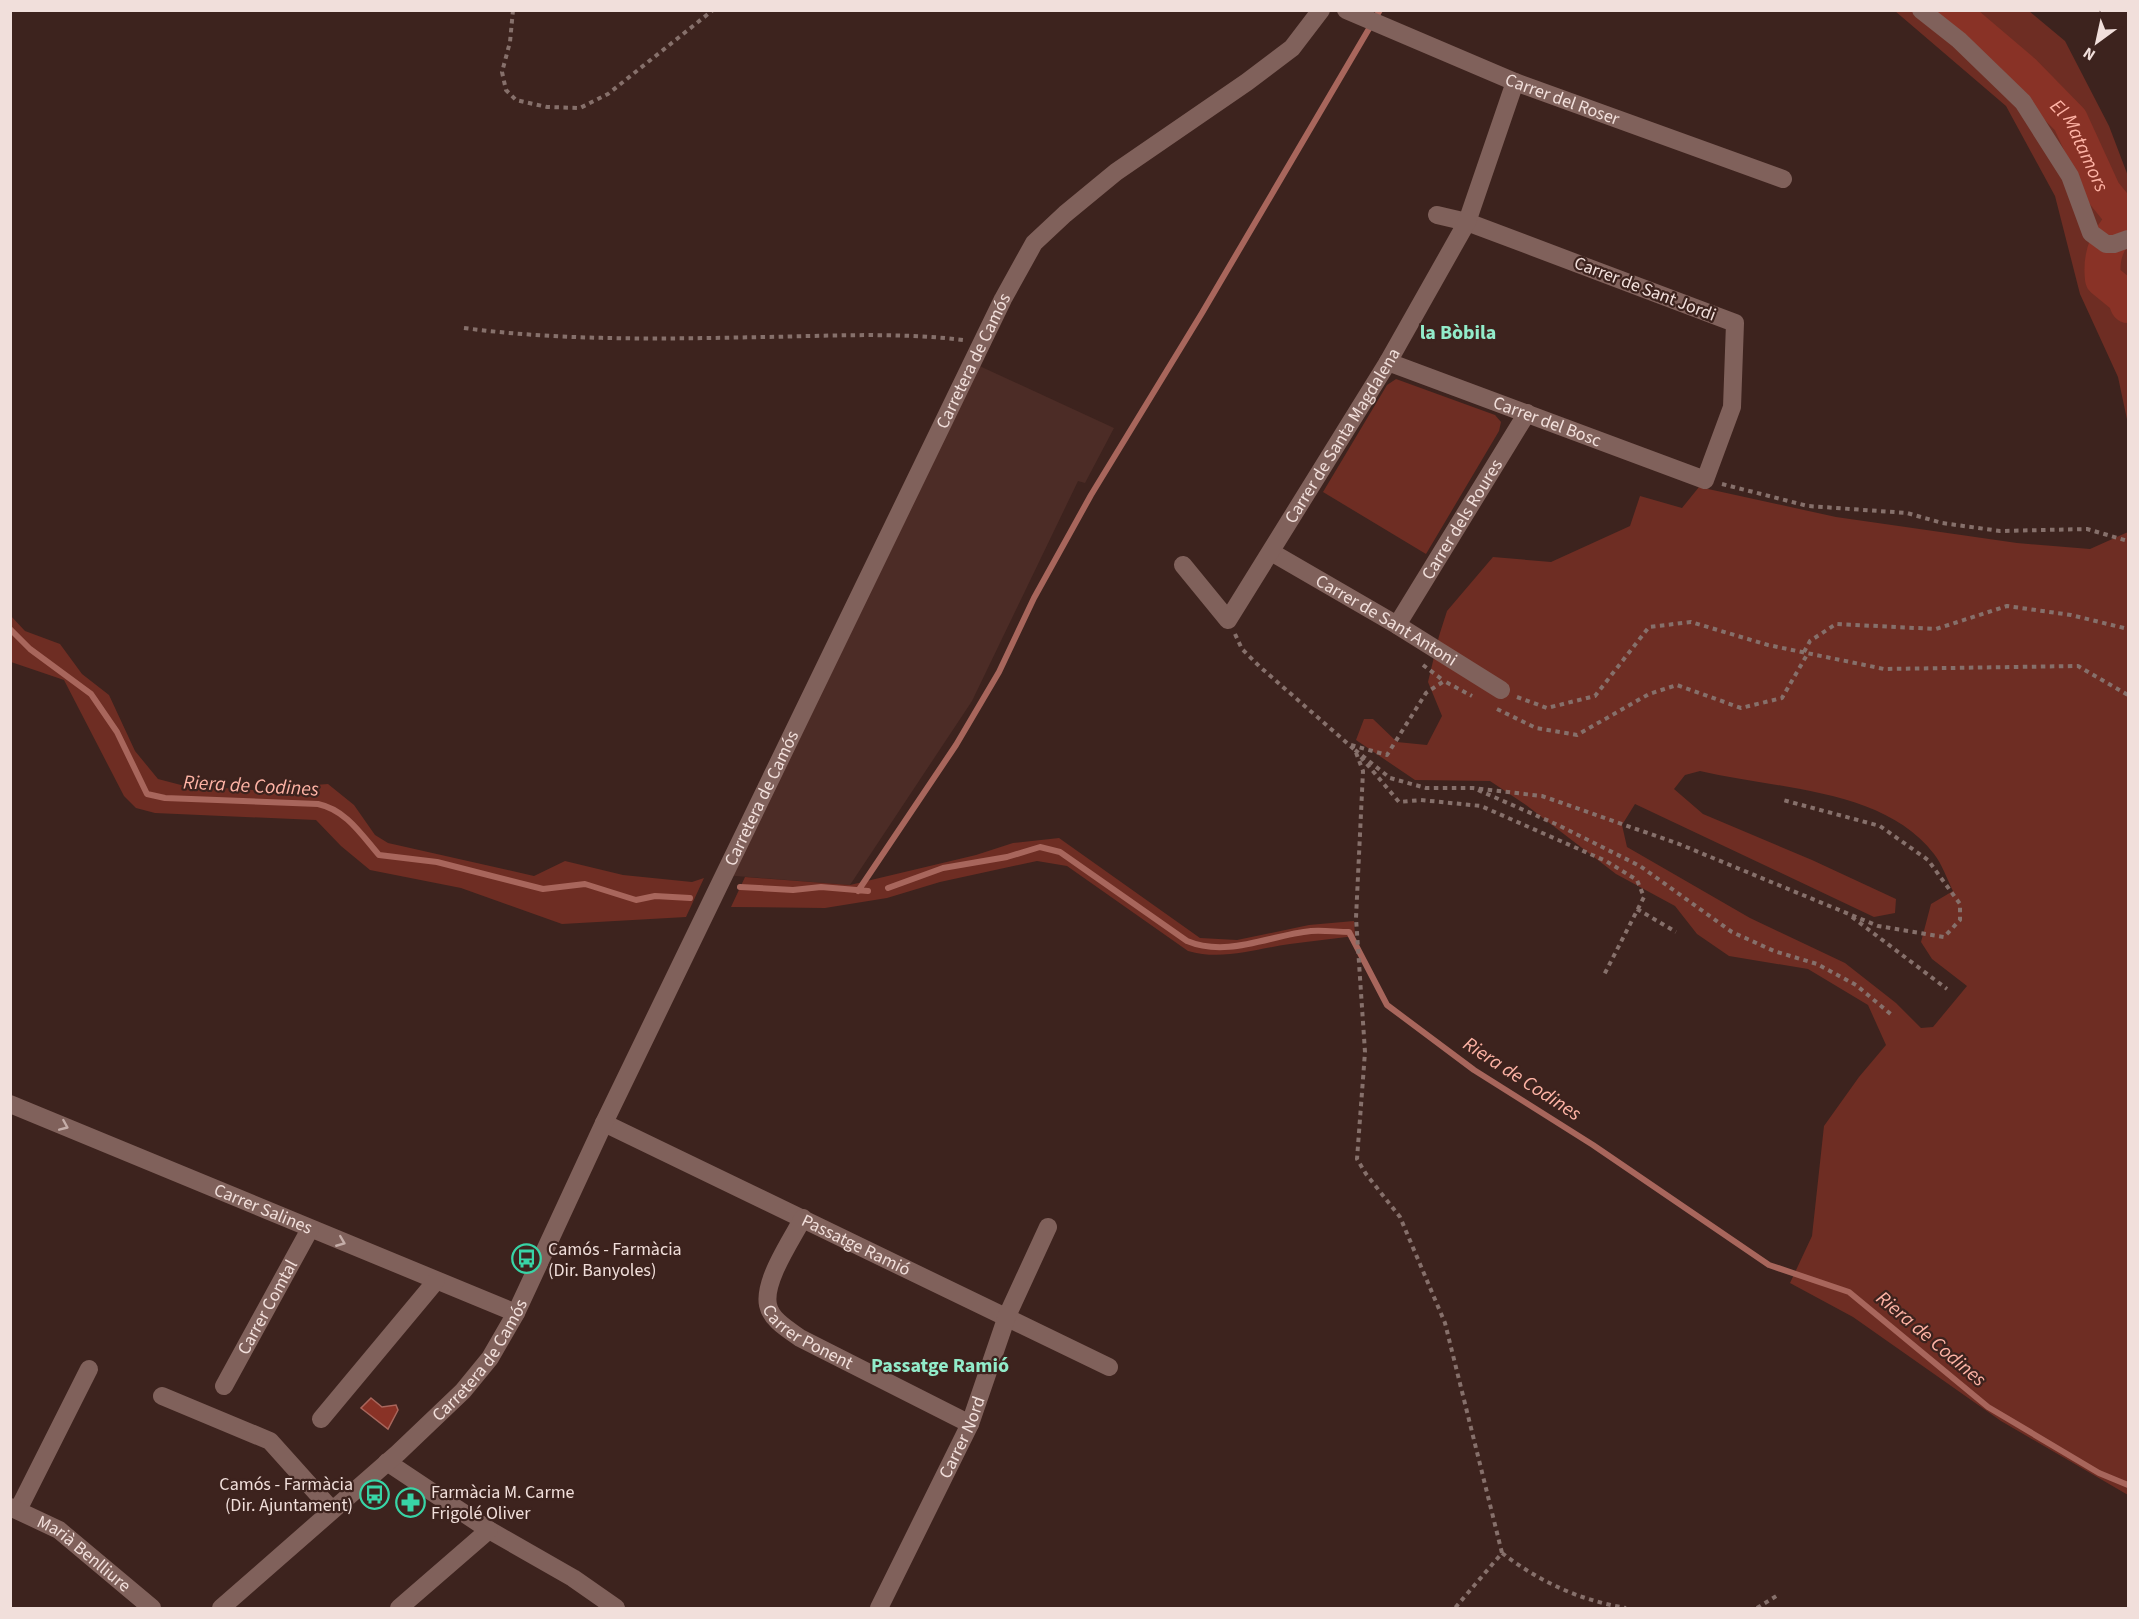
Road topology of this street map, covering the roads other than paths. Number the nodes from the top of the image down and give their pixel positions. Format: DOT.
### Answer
graph roads {
  1 [pos="1321,10"];
  2 [pos="1922,10"];
  3 [pos="1349,12"];
  4 [pos="1515,82"];
  5 [pos="1783,179"];
  6 [pos="1437,214"];
  7 [pos="1467,222"];
  8 [pos="2113,241"];
  9 [pos="1388,362"];
  10 [pos="1527,413"];
  11 [pos="1705,480"];
  12 [pos="1271,552"];
  13 [pos="1184,565"];
  14 [pos="1397,625"];
  15 [pos="1501,690"];
  16 [pos="10,1104"];
  17 [pos="604,1123"];
  18 [pos="803,1218"];
  19 [pos="1048,1227"];
  20 [pos="310,1229"];
  21 [pos="436,1281"];
  22 [pos="516,1313"];
  23 [pos="1007,1316"];
  24 [pos="1109,1366"];
  25 [pos="89,1369"];
  26 [pos="224,1386"];
  27 [pos="162,1396"];
  28 [pos="321,1419"];
  29 [pos="970,1424"];
  30 [pos="387,1462"];
  31 [pos="14,1508"];
  32 [pos="331,1509"];
  33 [pos="489,1530"];
  34 [pos="152,1608"];
  35 [pos="221,1608"];
  36 [pos="399,1608"];
  37 [pos="616,1608"];
  38 [pos="879,1608"];
  1 -- 17 [label="street, Carretera de Camós"];
  2 -- 8 [label="street"];
  3 -- 4 [label="street, Carrer del Roser"];
  4 -- 5 [label="street, Carrer del Roser"];
  4 -- 7 [label="street, Carrer de Santa Magdalena"];
  6 -- 7 [label="street, Carrer de Sant Jordi"];
  7 -- 9 [label="street, Carrer de Santa Magdalena"];
  7 -- 11 [label="street, Carrer de Sant Jordi"];
  9 -- 10 [label="street, Carrer del Bosc"];
  9 -- 12 [label="street, Carrer de Santa Magdalena"];
  10 -- 11 [label="street, Carrer del Bosc"];
  10 -- 14 [label="street, Carrer dels Roures"];
  12 -- 13 [label="street, Carrer de Santa Magdalena"];
  12 -- 14 [label="street, Carrer de Sant Antoni"];
  14 -- 15 [label="street, Carrer de Sant Antoni"];
  16 -- 20 [label="street, Carrer Salines, one-way"];
  17 -- 18 [label="street, Passatge Ramió"];
  17 -- 22 [label="street, Carretera de Camós"];
  18 -- 23 [label="street, Passatge Ramió"];
  18 -- 29 [label="street, Carrer Ponent"];
  19 -- 23 [label="street, Carrer Nord"];
  20 -- 21 [label="street, Carrer Salines, one-way"];
  20 -- 26 [label="street, Carrer Comtal"];
  21 -- 22 [label="street, Carrer Salines"];
  21 -- 28 [label="street"];
  22 -- 30 [label="street, Carretera de Camós"];
  23 -- 24 [label="street, Passatge Ramió"];
  23 -- 29 [label="street, Carrer Nord"];
  25 -- 31 [label="street"];
  27 -- 32 [label="street"];
  29 -- 38 [label="street, Carrer Nord"];
  30 -- 32 [label="street, Carretera de Camós"];
  30 -- 33 [label="street"];
  31 -- 34 [label="street, Marià Benlliure"];
  32 -- 35 [label="street, Carretera de Camós"];
  33 -- 36 [label="street"];
  33 -- 37 [label="street"];
}
